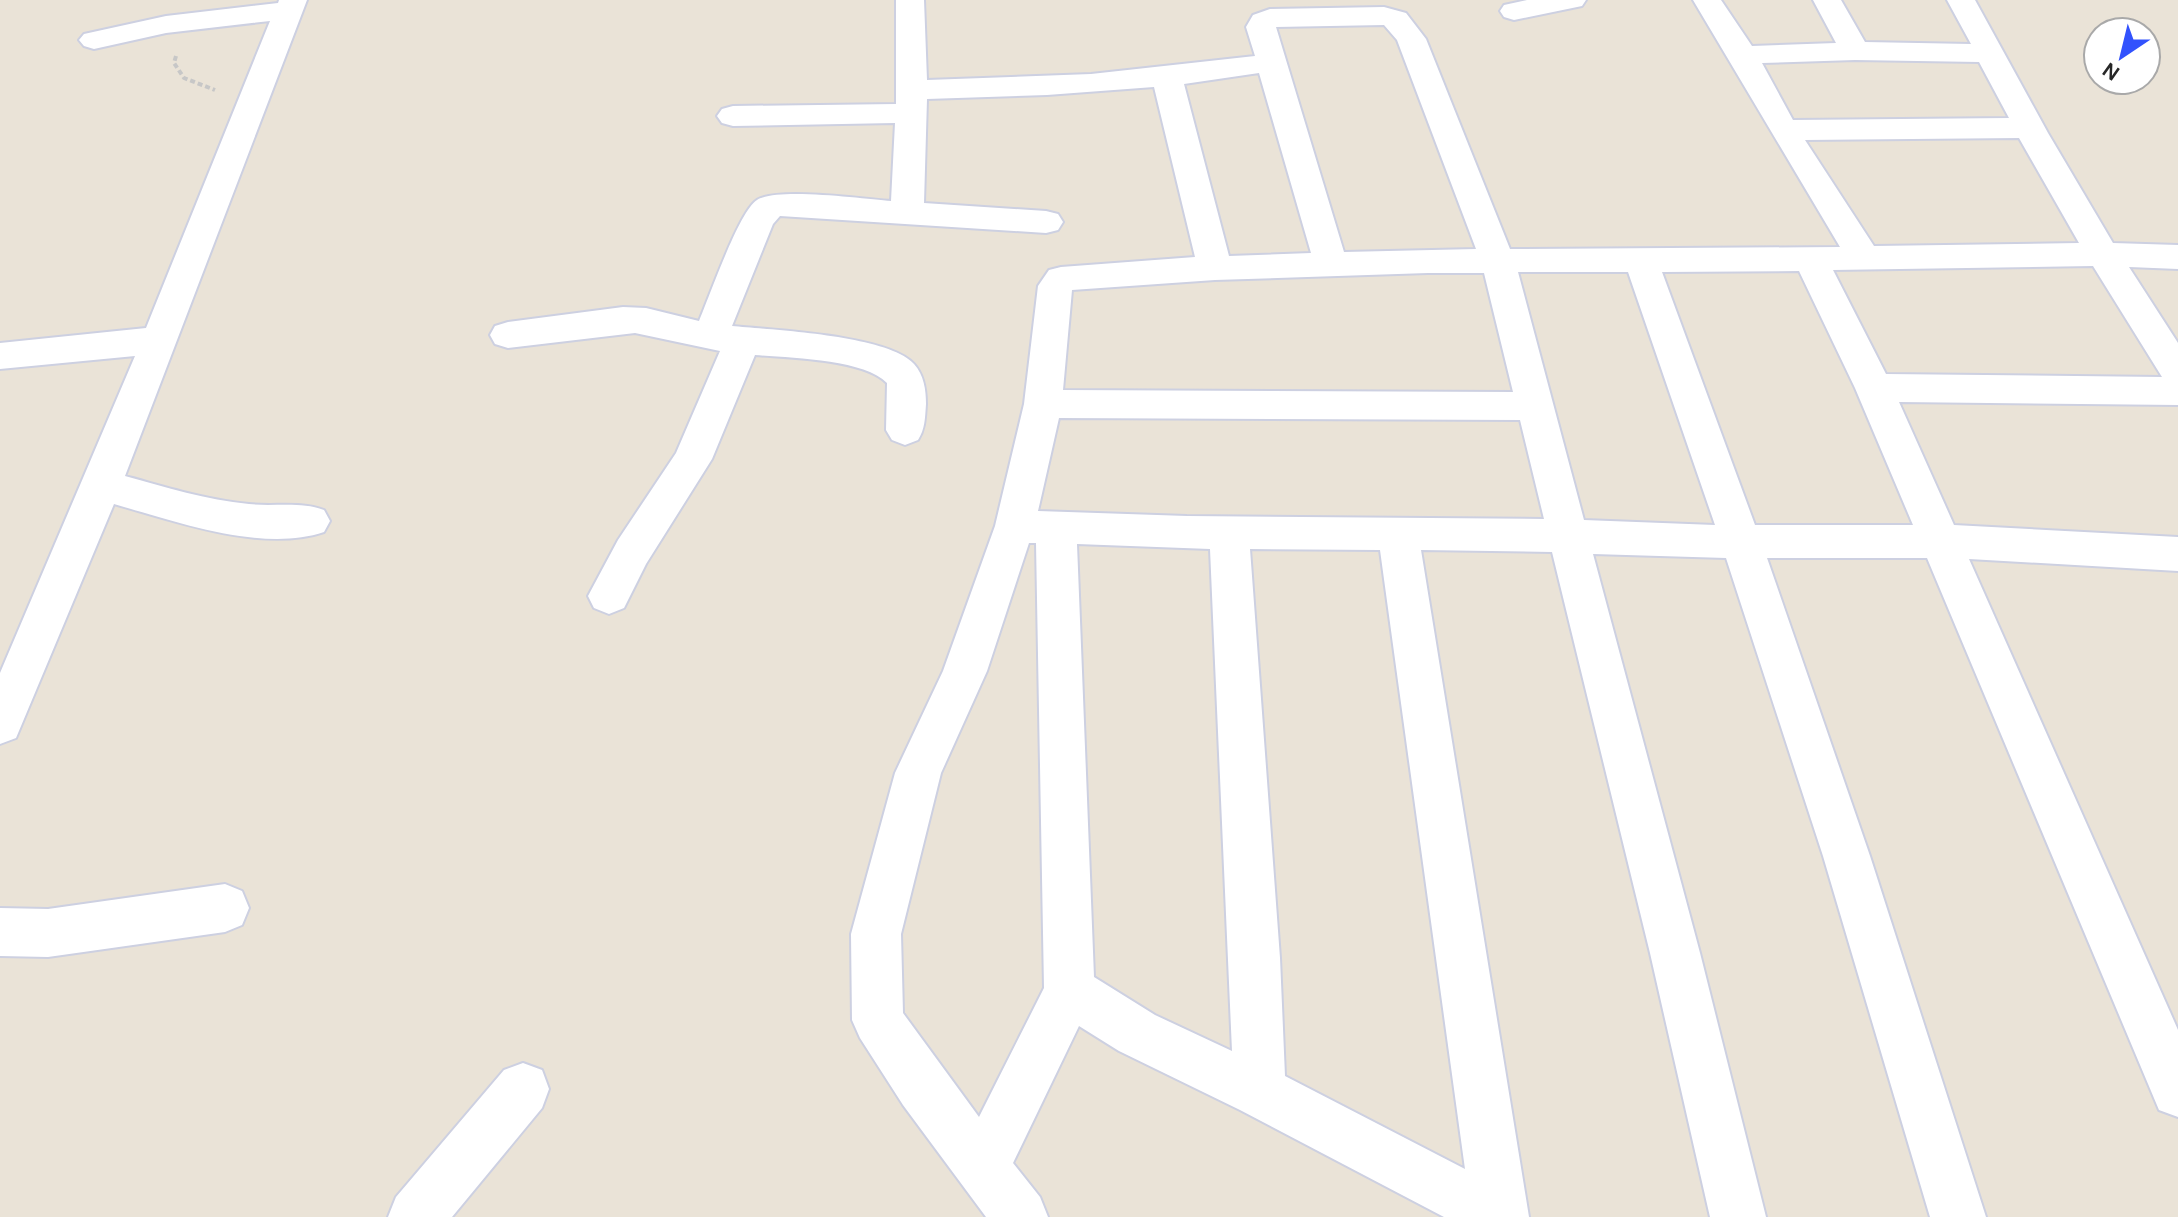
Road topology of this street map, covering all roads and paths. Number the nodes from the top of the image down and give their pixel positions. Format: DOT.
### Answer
graph roads {
  1 [pos="910,0"];
  2 [pos="1572,0"];
  3 [pos="1707,0"];
  4 [pos="1827,0"];
  5 [pos="1961,0"];
  6 [pos="291,5"];
  7 [pos="1514,11"];
  8 [pos="187,22"];
  9 [pos="94,40"];
  10 [pos="1855,51"];
  11 [pos="1992,53"];
  12 [pos="1743,55"];
  13 [pos="1270,62"];
  14 [pos="1167,77"];
  15 [pos="255,91"];
  16 [pos="911,101"];
  17 [pos="733,116"];
  18 [pos="2030,128"];
  19 [pos="1783,130"];
  20 [pos="907,215"];
  21 [pos="1046,222"];
  22 [pos="2101,254"];
  23 [pos="2178,257"];
  24 [pos="1810,259"];
  25 [pos="1865,260"];
  26 [pos="1498,261"];
  27 [pos="1641,261"];
  28 [pos="1331,264"];
  29 [pos="1215,268"];
  30 [pos="508,335"];
  31 [pos="726,339"];
  32 [pos="160,340"];
  33 [pos="0,356"];
  34 [pos="2178,372"];
  35 [pos="1874,388"];
  36 [pos="2178,391"];
  37 [pos="1043,404"];
  38 [pos="1534,406"];
  39 [pos="905,430"];
  40 [pos="102,485"];
  41 [pos="310,521"];
  42 [pos="1036,526"];
  43 [pos="1229,533"];
  44 [pos="1398,534"];
  45 [pos="1567,537"];
  46 [pos="1939,541"];
  47 [pos="1743,542"];
  48 [pos="2178,554"];
  49 [pos="609,596"];
  50 [pos="0,724"];
  51 [pos="225,908"];
  52 [pos="0,932"];
  53 [pos="1069,991"];
  54 [pos="523,1089"];
  55 [pos="1259,1091"];
  56 [pos="2178,1091"];
  57 [pos="983,1166"];
  58 [pos="416,1217"];
  59 [pos="1020,1217"];
  60 [pos="1500,1217"];
  61 [pos="1738,1217"];
  62 [pos="1958,1217"];
  1 -- 16 [label="street"];
  2 -- 7 [label="street"];
  3 -- 12 [label="street"];
  4 -- 10 [label="street"];
  5 -- 11 [label="street"];
  6 -- 8 [label="street"];
  6 -- 15 [label="street"];
  8 -- 9 [label="street"];
  8 -- 15 [label="path"];
  10 -- 11 [label="street"];
  10 -- 12 [label="street"];
  11 -- 18 [label="street"];
  12 -- 19 [label="street"];
  13 -- 14 [label="street"];
  13 -- 26 [label="street"];
  13 -- 28 [label="street"];
  14 -- 16 [label="street"];
  14 -- 29 [label="street"];
  15 -- 32 [label="street"];
  16 -- 17 [label="street"];
  16 -- 20 [label="street"];
  18 -- 19 [label="street"];
  18 -- 22 [label="street"];
  19 -- 25 [label="street"];
  20 -- 21 [label="street"];
  20 -- 31 [label="street"];
  22 -- 23 [label="street"];
  22 -- 25 [label="street"];
  22 -- 34 [label="street"];
  24 -- 25 [label="street"];
  24 -- 27 [label="street"];
  24 -- 35 [label="street"];
  26 -- 27 [label="street"];
  26 -- 28 [label="street"];
  26 -- 38 [label="street"];
  27 -- 47 [label="street"];
  28 -- 29 [label="street"];
  29 -- 37 [label="street"];
  30 -- 31 [label="street"];
  31 -- 39 [label="street"];
  31 -- 49 [label="street"];
  32 -- 33 [label="street"];
  32 -- 40 [label="street"];
  35 -- 36 [label="street"];
  35 -- 46 [label="street"];
  37 -- 38 [label="street"];
  37 -- 42 [label="street"];
  38 -- 45 [label="street"];
  40 -- 41 [label="street"];
  40 -- 50 [label="street"];
  42 -- 43 [label="street"];
  42 -- 53 [label="street"];
  42 -- 57 [label="street"];
  43 -- 44 [label="street"];
  43 -- 55 [label="street"];
  44 -- 45 [label="street"];
  44 -- 60 [label="street"];
  45 -- 47 [label="street"];
  45 -- 61 [label="street"];
  46 -- 47 [label="street"];
  46 -- 48 [label="street"];
  46 -- 56 [label="street"];
  47 -- 62 [label="street"];
  51 -- 52 [label="street"];
  53 -- 55 [label="street"];
  53 -- 57 [label="street"];
  54 -- 58 [label="street"];
  55 -- 60 [label="street"];
  57 -- 59 [label="street"];
}
